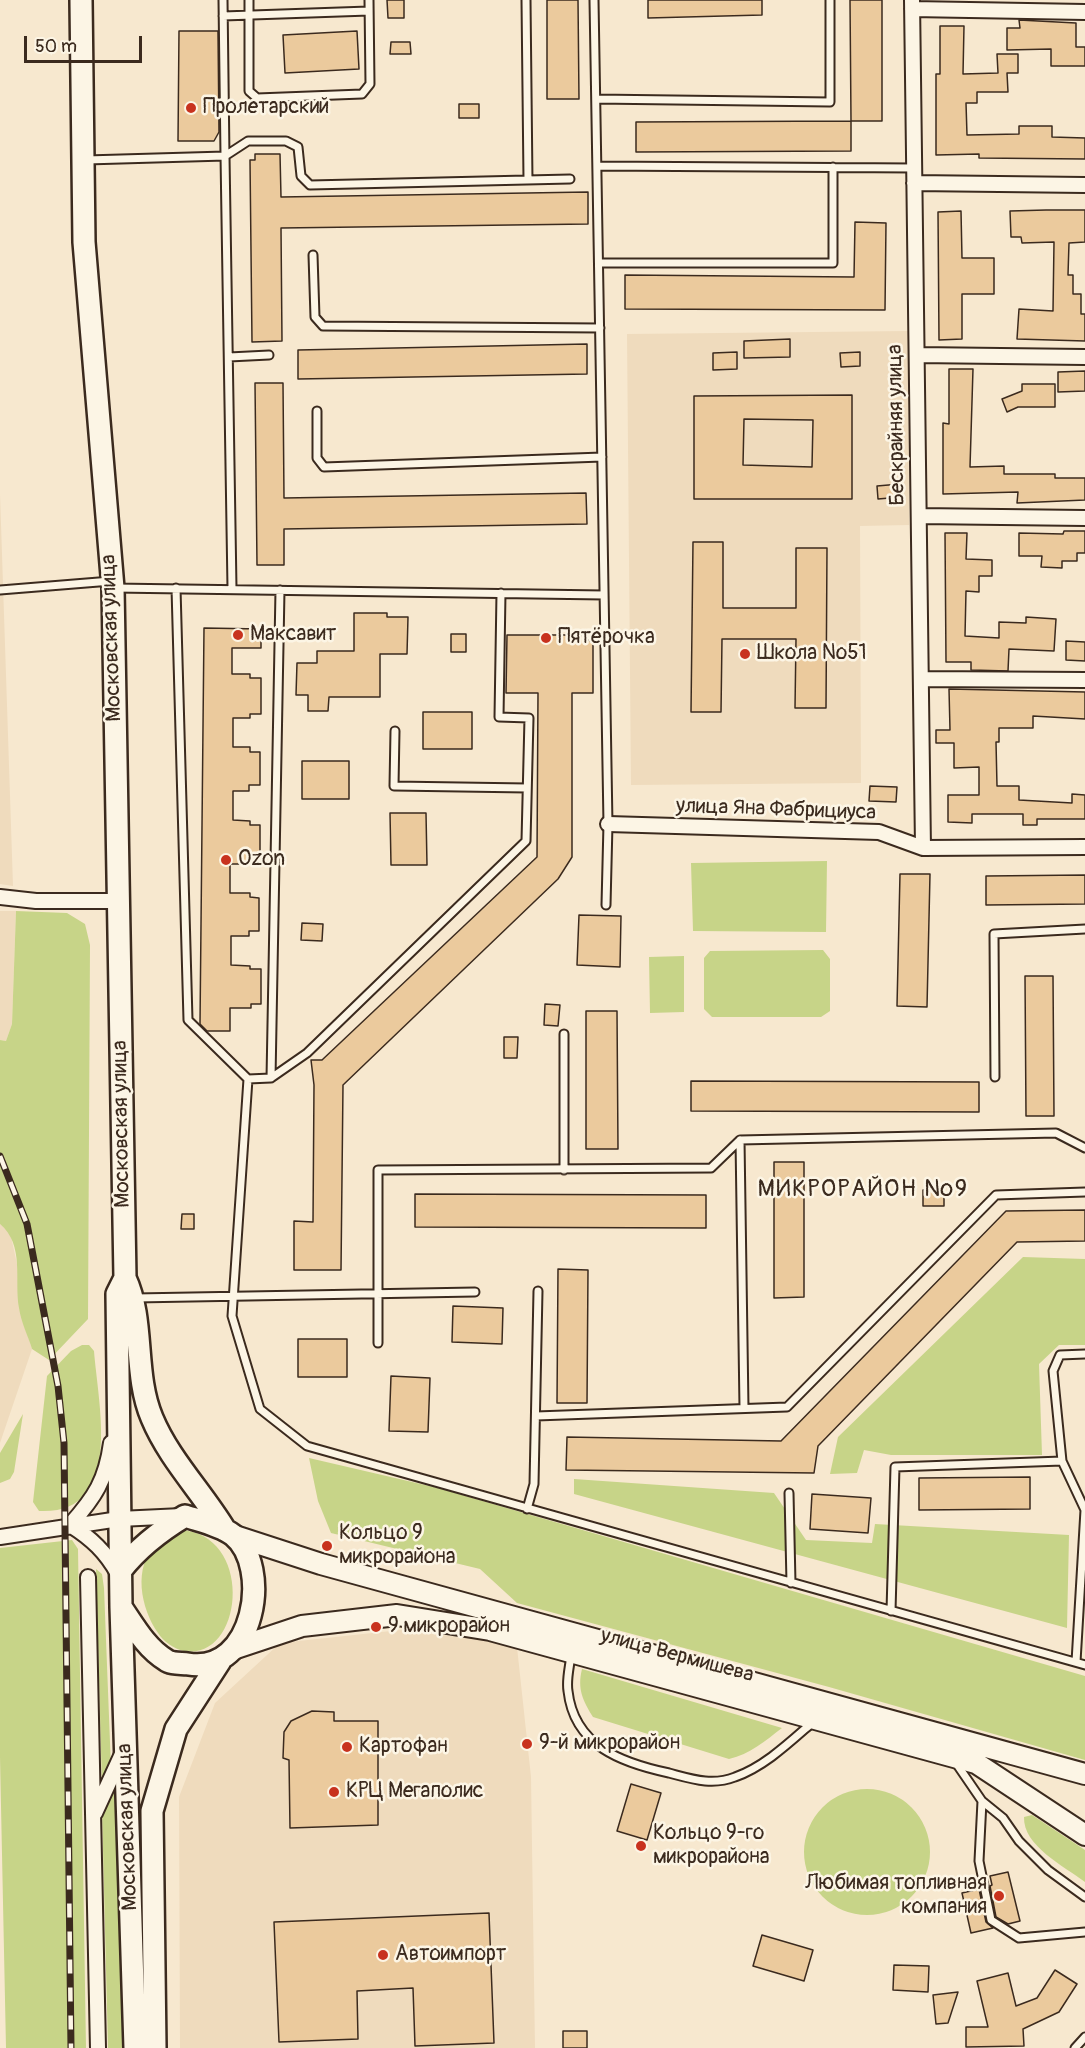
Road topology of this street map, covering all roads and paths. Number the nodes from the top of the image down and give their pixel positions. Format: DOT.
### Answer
graph roads {
  1 [pos="81,0"];
  2 [pos="223,0"];
  3 [pos="249,0"];
  4 [pos="369,0"];
  5 [pos="526,0"];
  6 [pos="594,0"];
  7 [pos="830,0"];
  8 [pos="912,5"];
  9 [pos="369,10"];
  10 [pos="1085,12"];
  11 [pos="249,14"];
  12 [pos="224,16"];
  13 [pos="596,99"];
  14 [pos="225,156"];
  15 [pos="83,161"];
  16 [pos="597,166"];
  17 [pos="833,167"];
  18 [pos="914,168"];
  19 [pos="570,179"];
  20 [pos="528,180"];
  21 [pos="914,183"];
  22 [pos="1085,185"];
  23 [pos="313,255"];
  24 [pos="599,263"];
  25 [pos="600,328"];
  26 [pos="269,355"];
  27 [pos="917,355"];
  28 [pos="229,357"];
  29 [pos="1085,357"];
  30 [pos="317,411"];
  31 [pos="602,457"];
  32 [pos="919,516"];
  33 [pos="1085,518"];
  34 [pos="112,584"];
  35 [pos="176,588"];
  36 [pos="232,588"];
  37 [pos="0,590"];
  38 [pos="280,590"];
  39 [pos="501,593"];
  40 [pos="604,595"];
  41 [pos="921,679"];
  42 [pos="1085,680"];
  43 [pos="395,731"];
  44 [pos="527,788"];
  45 [pos="608,824"];
  46 [pos="1085,847"];
  47 [pos="923,849"];
  48 [pos="0,897"];
  49 [pos="119,901"];
  50 [pos="606,905"];
  51 [pos="1085,929"];
  52 [pos="564,1034"];
  53 [pos="995,1077"];
  54 [pos="271,1078"];
  55 [pos="248,1079"];
  56 [pos="740,1140"];
  57 [pos="1085,1148"];
  58 [pos="564,1170"];
  59 [pos="1085,1192"];
  60 [pos="125,1278"];
  61 [pos="538,1291"];
  62 [pos="474,1292"];
  63 [pos="377,1294"];
  64 [pos="233,1296"];
  65 [pos="134,1298"];
  66 [pos="378,1343"];
  67 [pos="1085,1354"];
  68 [pos="118,1393"];
  69 [pos="744,1408"];
  70 [pos="536,1416"];
  71 [pos="1062,1461"];
  72 [pos="789,1493"];
  73 [pos="527,1509"];
  74 [pos="186,1516"];
  75 [pos="119,1519"];
  76 [pos="70,1525"];
  77 [pos="230,1533"];
  78 [pos="0,1537"];
  79 [pos="121,1575"];
  80 [pos="88,1577"];
  81 [pos="791,1583"];
  82 [pos="121,1607"];
  83 [pos="891,1611"];
  84 [pos="571,1652"];
  85 [pos="228,1655"];
  86 [pos="1076,1662"];
  87 [pos="1085,1665"];
  88 [pos="816,1719"];
  89 [pos="126,1747"];
  90 [pos="951,1756"];
  91 [pos="1085,1774"];
  92 [pos="982,1801"];
  93 [pos="93,1818"];
  94 [pos="1085,1835"];
  95 [pos="1085,1897"];
  96 [pos="1085,1932"];
  97 [pos="1085,2037"];
  98 [pos="98,2048"];
  99 [pos="135,2048"];
  100 [pos="155,2048"];
  101 [pos="1075,2048"];
  1 -- 15 [label="main road, Московская улица"];
  2 -- 12 [label="lane"];
  3 -- 11 [label="lane"];
  4 -- 9 [label="lane"];
  5 -- 20 [label="lane"];
  6 -- 13 [label="lane"];
  7 -- 13 [label="lane"];
  8 -- 10 [label="street"];
  8 -- 18 [label="street, Бескрайняя улица"];
  9 -- 11 [label="lane"];
  9 -- 11 [label="lane"];
  11 -- 12 [label="lane"];
  12 -- 14 [label="lane"];
  13 -- 16 [label="lane"];
  14 -- 15 [label="lane"];
  14 -- 20 [label="lane"];
  14 -- 28 [label="lane"];
  15 -- 34 [label="main road, Московская улица"];
  16 -- 17 [label="lane"];
  16 -- 24 [label="lane"];
  17 -- 18 [label="lane"];
  17 -- 24 [label="lane"];
  18 -- 21 [label="street, Бескрайняя улица"];
  19 -- 20 [label="lane"];
  21 -- 22 [label="street"];
  21 -- 27 [label="street, Бескрайняя улица"];
  23 -- 25 [label="lane"];
  24 -- 25 [label="lane"];
  25 -- 31 [label="lane"];
  26 -- 28 [label="lane"];
  27 -- 29 [label="street"];
  27 -- 32 [label="street, Бескрайняя улица"];
  28 -- 36 [label="lane"];
  30 -- 31 [label="lane"];
  31 -- 40 [label="lane"];
  32 -- 33 [label="street"];
  32 -- 41 [label="street, Бескрайняя улица"];
  34 -- 35 [label="lane"];
  34 -- 37 [label="lane"];
  34 -- 49 [label="main road, Московская улица"];
  35 -- 36 [label="lane"];
  35 -- 55 [label="lane"];
  36 -- 38 [label="lane"];
  38 -- 39 [label="lane"];
  38 -- 54 [label="lane"];
  39 -- 40 [label="lane"];
  39 -- 44 [label="lane"];
  40 -- 45 [label="lane"];
  41 -- 42 [label="street"];
  41 -- 47 [label="street, Бескрайняя улица"];
  43 -- 44 [label="lane"];
  44 -- 54 [label="lane"];
  45 -- 47 [label="street, улица Яна Фабрициуса"];
  45 -- 50 [label="lane"];
  46 -- 47 [label="street, улица Яна Фабрициуса"];
  48 -- 49 [label="street"];
  49 -- 60 [label="main road, Московская улица"];
  51 -- 53 [label="lane"];
  52 -- 58 [label="lane"];
  54 -- 55 [label="lane"];
  55 -- 64 [label="lane"];
  56 -- 57 [label="lane"];
  56 -- 58 [label="lane"];
  56 -- 69 [label="lane"];
  58 -- 63 [label="lane"];
  59 -- 69 [label="lane"];
  60 -- 65 [label="main road, Московская улица"];
  60 -- 68 [label="main road, Московская улица"];
  61 -- 70 [label="lane"];
  62 -- 63 [label="lane"];
  63 -- 64 [label="lane"];
  63 -- 66 [label="lane"];
  64 -- 65 [label="lane"];
  64 -- 73 [label="lane"];
  65 -- 77 [label="main road, Московская улица"];
  67 -- 71 [label="lane"];
  68 -- 75 [label="main road, Московская улица"];
  68 -- 76 [label="street"];
  69 -- 70 [label="lane"];
  70 -- 73 [label="lane"];
  71 -- 83 [label="lane"];
  71 -- 86 [label="lane"];
  72 -- 81 [label="lane"];
  73 -- 81 [label="lane"];
  74 -- 75 [label="street"];
  74 -- 77 [label="main road"];
  74 -- 79 [label="main road"];
  75 -- 76 [label="street"];
  75 -- 79 [label="main road, Московская улица"];
  76 -- 78 [label="street"];
  76 -- 79 [label="street"];
  77 -- 85 [label="main road"];
  77 -- 91 [label="main road, улица Вермишева"];
  79 -- 82 [label="main road"];
  80 -- 93 [label="street"];
  81 -- 83 [label="lane"];
  82 -- 85 [label="main road"];
  82 -- 89 [label="main road, Московская улица"];
  83 -- 86 [label="lane"];
  84 -- 85 [label="main road, улица Вермишева"];
  84 -- 88 [label="main road, улица Вермишева"];
  84 -- 88 [label="lane"];
  85 -- 100 [label="main road, Московская улица"];
  86 -- 87 [label="lane"];
  88 -- 90 [label="main road, улица Вермишева"];
  89 -- 93 [label="street"];
  89 -- 99 [label="main road, Московская улица"];
  90 -- 92 [label="lane"];
  90 -- 94 [label="main road, улица Вермишева"];
  92 -- 95 [label="lane"];
  92 -- 96 [label="lane"];
  93 -- 98 [label="street"];
  97 -- 101 [label="lane"];
}
